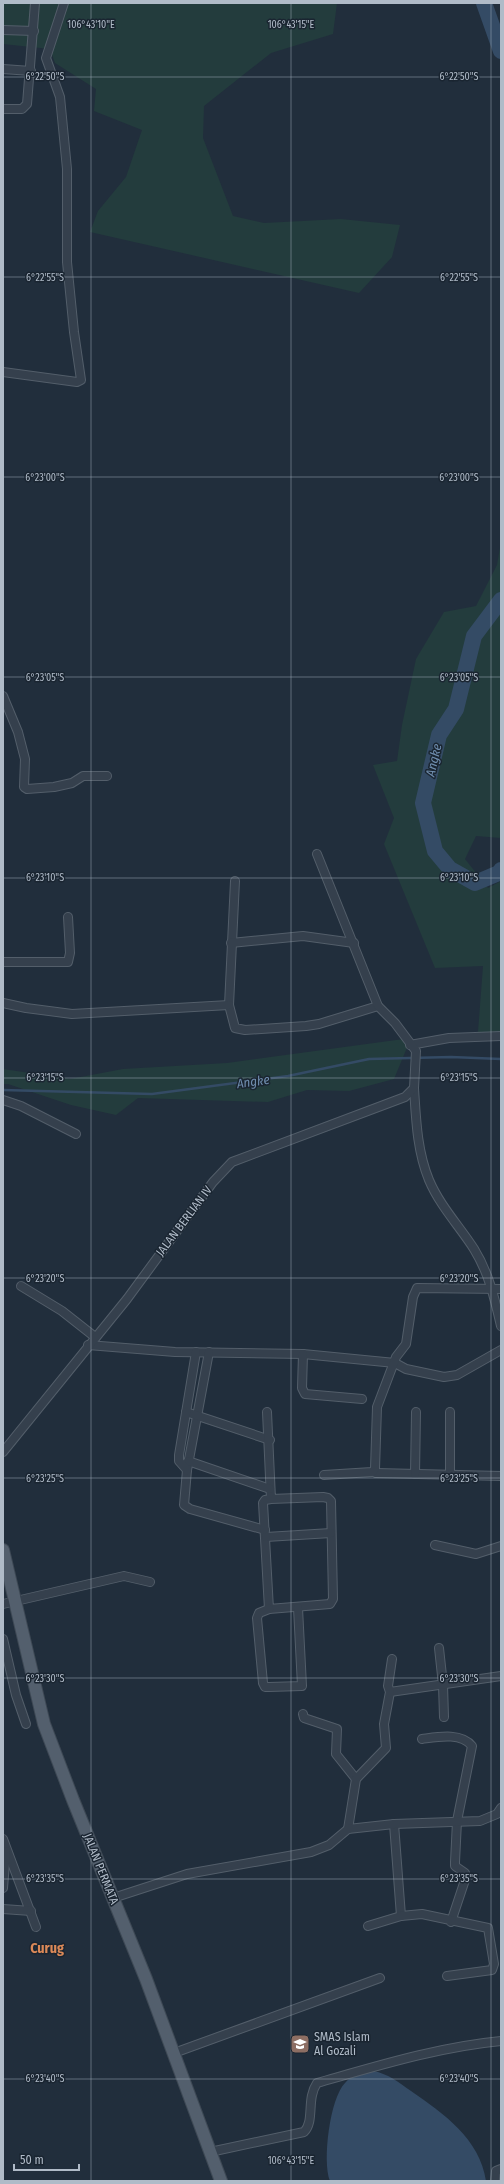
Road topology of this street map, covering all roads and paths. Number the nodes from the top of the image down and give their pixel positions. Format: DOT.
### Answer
graph roads {
  1 [pos="35,3"];
  2 [pos="64,3"];
  3 [pos="3,30"];
  4 [pos="34,32"];
  5 [pos="3,69"];
  6 [pos="31,71"];
  7 [pos="3,109"];
  8 [pos="3,372"];
  9 [pos="3,696"];
  10 [pos="107,776"];
  11 [pos="317,854"];
  12 [pos="235,881"];
  13 [pos="68,916"];
  14 [pos="232,943"];
  15 [pos="354,943"];
  16 [pos="3,962"];
  17 [pos="3,1003"];
  18 [pos="229,1005"];
  19 [pos="378,1006"];
  20 [pos="501,1036"];
  21 [pos="410,1045"];
  22 [pos="414,1088"];
  23 [pos="3,1100"];
  24 [pos="76,1134"];
  25 [pos="21,1286"];
  26 [pos="497,1289"];
  27 [pos="501,1326"];
  28 [pos="95,1337"];
  29 [pos="88,1345"];
  30 [pos="501,1350"];
  31 [pos="196,1352"];
  32 [pos="208,1352"];
  33 [pos="303,1354"];
  34 [pos="395,1363"];
  35 [pos="362,1399"];
  36 [pos="186,1412"];
  37 [pos="267,1412"];
  38 [pos="382,1412"];
  39 [pos="416,1412"];
  40 [pos="450,1412"];
  41 [pos="198,1415"];
  42 [pos="270,1440"];
  43 [pos="3,1452"];
  44 [pos="188,1461"];
  45 [pos="187,1470"];
  46 [pos="324,1474"];
  47 [pos="416,1474"];
  48 [pos="450,1475"];
  49 [pos="501,1476"];
  50 [pos="270,1488"];
  51 [pos="271,1499"];
  52 [pos="331,1533"];
  53 [pos="265,1534"];
  54 [pos="435,1545"];
  55 [pos="501,1546"];
  56 [pos="3,1553"];
  57 [pos="150,1582"];
  58 [pos="9,1603"];
  59 [pos="298,1608"];
  60 [pos="269,1609"];
  61 [pos="3,1639"];
  62 [pos="439,1648"];
  63 [pos="392,1659"];
  64 [pos="501,1676"];
  65 [pos="443,1685"];
  66 [pos="390,1692"];
  67 [pos="303,1714"];
  68 [pos="444,1717"];
  69 [pos="26,1724"];
  70 [pos="422,1739"];
  71 [pos="356,1779"];
  72 [pos="501,1808"];
  73 [pos="457,1821"];
  74 [pos="394,1824"];
  75 [pos="348,1829"];
  76 [pos="4,1843"];
  77 [pos="4,1861"];
  78 [pos="3,1888"];
  79 [pos="113,1898"];
  80 [pos="3,1909"];
  81 [pos="31,1911"];
  82 [pos="401,1916"];
  83 [pos="451,1922"];
  84 [pos="368,1926"];
  85 [pos="36,1927"];
  86 [pos="447,1976"];
  87 [pos="380,1978"];
  88 [pos="501,2041"];
  89 [pos="174,2053"];
  90 [pos="210,2152"];
  91 [pos="501,2169"];
  92 [pos="221,2181"];
  93 [pos="495,2181"];
  1 -- 4 [label="street"];
  2 -- 8 [label="street"];
  3 -- 4 [label="street"];
  4 -- 6 [label="street"];
  5 -- 6 [label="street"];
  6 -- 7 [label="street"];
  9 -- 10 [label="street"];
  11 -- 15 [label="street"];
  12 -- 14 [label="street"];
  13 -- 16 [label="street"];
  14 -- 15 [label="street"];
  14 -- 18 [label="street"];
  15 -- 19 [label="street"];
  17 -- 18 [label="street"];
  18 -- 19 [label="street"];
  19 -- 21 [label="street"];
  20 -- 21 [label="street"];
  21 -- 22 [label="street"];
  22 -- 26 [label="street"];
  22 -- 28 [label="street, JALAN BERLIAN IV"];
  23 -- 24 [label="street"];
  25 -- 28 [label="street"];
  26 -- 27 [label="street"];
  26 -- 34 [label="street"];
  28 -- 29 [label="street, JALAN BERLIAN IV"];
  29 -- 31 [label="street"];
  29 -- 43 [label="street, JALAN BERLIAN IV"];
  30 -- 34 [label="street"];
  31 -- 32 [label="street"];
  31 -- 36 [label="street"];
  32 -- 33 [label="street"];
  32 -- 41 [label="street"];
  33 -- 34 [label="street"];
  33 -- 35 [label="street"];
  34 -- 46 [label="street"];
  36 -- 41 [label="street"];
  36 -- 45 [label="street"];
  37 -- 42 [label="street"];
  38 -- 47 [label="street"];
  39 -- 47 [label="street"];
  40 -- 48 [label="street"];
  41 -- 42 [label="street"];
  41 -- 44 [label="street"];
  42 -- 50 [label="street"];
  44 -- 45 [label="street"];
  44 -- 50 [label="street"];
  45 -- 53 [label="street"];
  47 -- 48 [label="street"];
  48 -- 49 [label="street"];
  50 -- 51 [label="street"];
  51 -- 52 [label="street"];
  51 -- 53 [label="street"];
  52 -- 53 [label="street"];
  52 -- 59 [label="street"];
  53 -- 60 [label="street"];
  54 -- 55 [label="street"];
  56 -- 58 [label="main road, JALAN PERMATA"];
  57 -- 58 [label="street"];
  58 -- 79 [label="main road, JALAN PERMATA"];
  59 -- 60 [label="street"];
  59 -- 60 [label="street"];
  61 -- 69 [label="street"];
  62 -- 65 [label="street"];
  63 -- 66 [label="street"];
  64 -- 65 [label="street"];
  65 -- 66 [label="street"];
  65 -- 68 [label="street"];
  66 -- 71 [label="street"];
  67 -- 71 [label="street"];
  70 -- 73 [label="street"];
  71 -- 75 [label="street"];
  72 -- 73 [label="street"];
  73 -- 74 [label="street"];
  73 -- 83 [label="street"];
  74 -- 75 [label="street"];
  74 -- 82 [label="street"];
  75 -- 79 [label="street"];
  76 -- 77 [label="street"];
  76 -- 81 [label="street"];
  77 -- 78 [label="street"];
  79 -- 89 [label="main road, JALAN PERMATA"];
  80 -- 81 [label="street"];
  81 -- 85 [label="street"];
  82 -- 83 [label="street"];
  82 -- 84 [label="street"];
  83 -- 86 [label="street"];
  87 -- 89 [label="street"];
  88 -- 90 [label="street"];
  89 -- 90 [label="main road, JALAN PERMATA"];
  90 -- 92 [label="main road, JALAN PERMATA"];
  91 -- 93 [label="street"];
}
